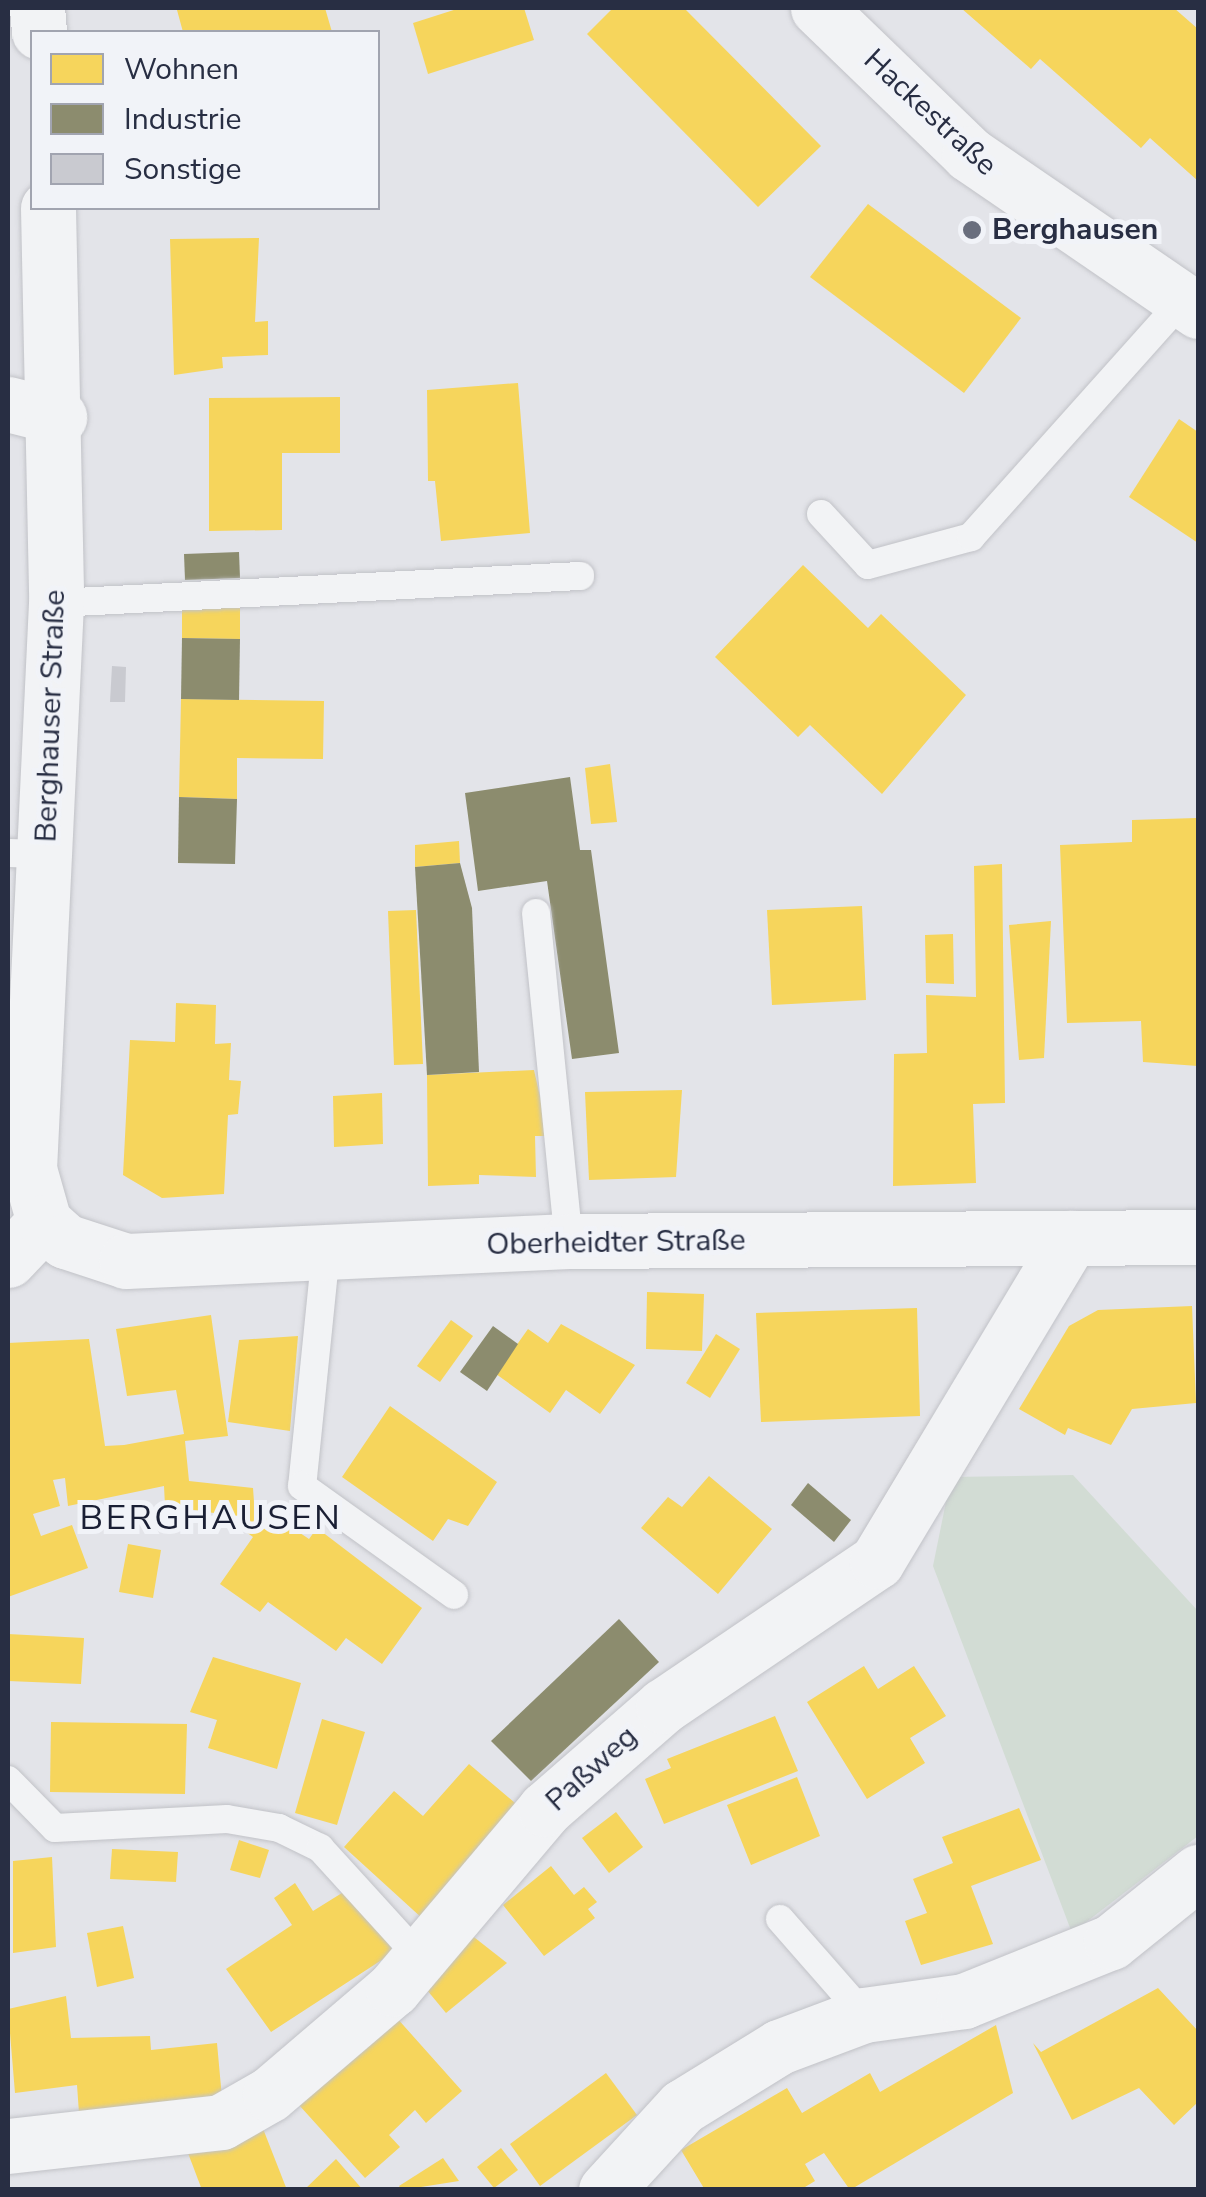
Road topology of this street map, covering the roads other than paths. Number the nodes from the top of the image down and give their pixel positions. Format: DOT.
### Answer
graph roads {
  1 [pos="818,8"];
  2 [pos="48,210"];
  3 [pos="1190,306"];
  4 [pos="33,410"];
  5 [pos="821,514"];
  6 [pos="580,576"];
  7 [pos="56,603"];
  8 [pos="27,854"];
  9 [pos="536,913"];
  10 [pos="1198,1236"];
  11 [pos="1071,1238"];
  12 [pos="26,1241"];
  13 [pos="569,1242"];
  14 [pos="326,1251"];
  15 [pos="454,1595"];
  16 [pos="8,1780"];
  17 [pos="1198,1872"];
  18 [pos="780,1920"];
  19 [pos="421,1959"];
  20 [pos="864,2016"];
  21 [pos="8,2146"];
  22 [pos="606,2190"];
  1 -- 3 [label="street, Hackestraße"];
  2 -- 4 [label="street, Berghauser Straße"];
  3 -- 5 [label="lane"];
  4 -- 7 [label="street, Berghauser Straße"];
  6 -- 7 [label="lane"];
  7 -- 8 [label="street, Berghauser Straße"];
  8 -- 12 [label="street, Berghauser Straße"];
  9 -- 13 [label="lane"];
  10 -- 11 [label="street, Oberheidter Straße"];
  11 -- 13 [label="street, Oberheidter Straße"];
  11 -- 19 [label="street, Paßweg"];
  12 -- 14 [label="street, Oberheidter Straße"];
  13 -- 14 [label="street, Oberheidter Straße"];
  14 -- 15 [label="lane"];
  16 -- 19 [label="lane"];
  17 -- 20 [label="street"];
  18 -- 20 [label="lane"];
  19 -- 21 [label="street, Paßweg"];
  20 -- 22 [label="street"];
}
